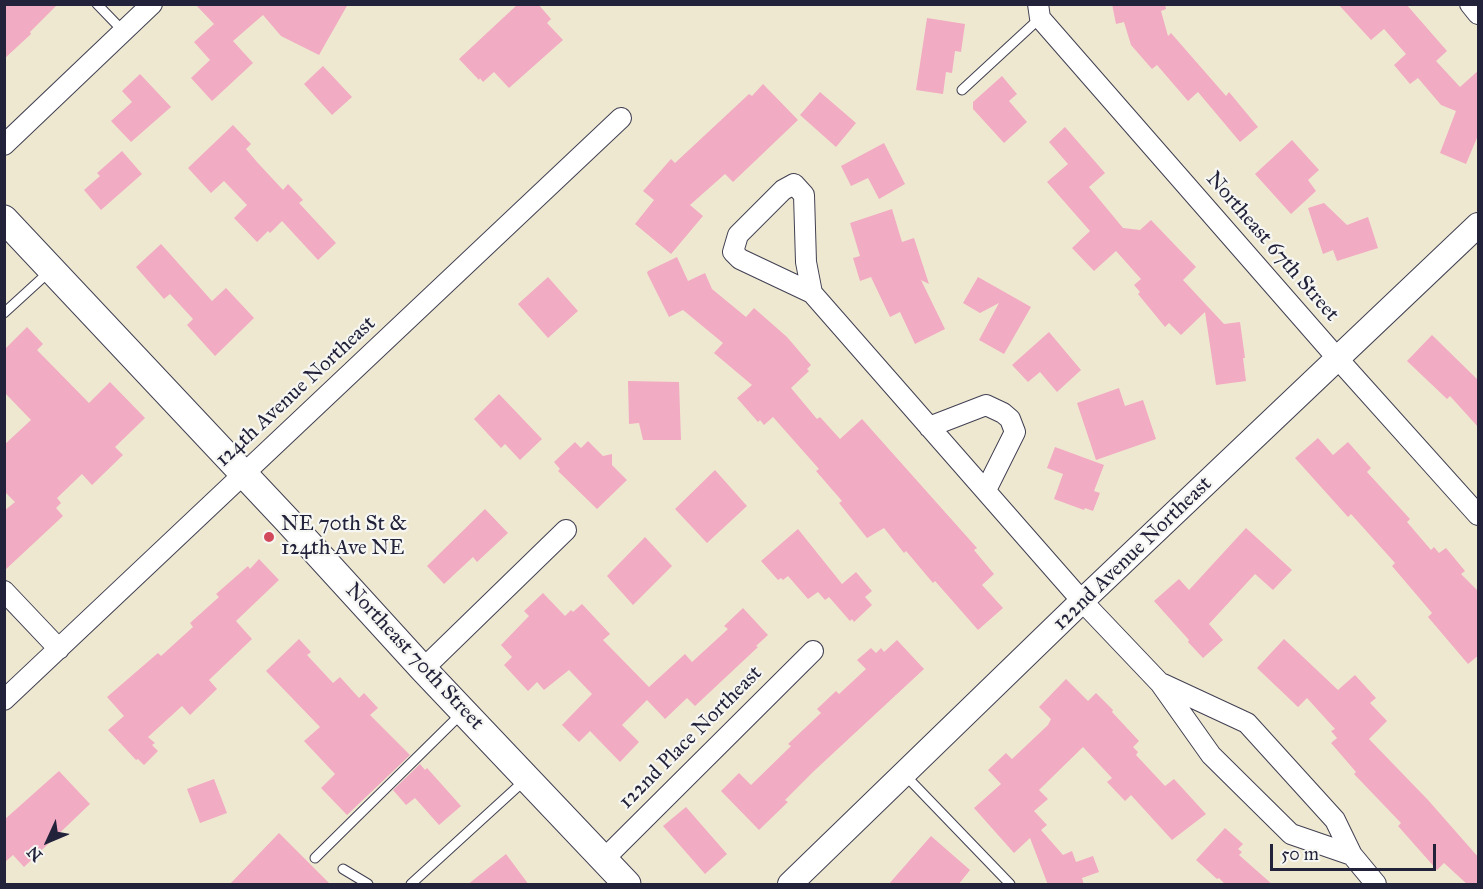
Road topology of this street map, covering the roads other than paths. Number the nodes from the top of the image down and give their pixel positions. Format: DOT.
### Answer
graph roads {
  1 [pos="97,4"];
  2 [pos="1470,4"];
  3 [pos="142,8"];
  4 [pos="1039,11"];
  5 [pos="1479,14"];
  6 [pos="124,32"];
  7 [pos="962,90"];
  8 [pos="621,118"];
  9 [pos="4,145"];
  10 [pos="4,219"];
  11 [pos="1479,225"];
  12 [pos="52,269"];
  13 [pos="812,293"];
  14 [pos="4,313"];
  15 [pos="1338,359"];
  16 [pos="929,427"];
  17 [pos="244,475"];
  18 [pos="986,490"];
  19 [pos="1479,515"];
  20 [pos="566,530"];
  21 [pos="4,591"];
  22 [pos="1082,601"];
  23 [pos="58,649"];
  24 [pos="813,651"];
  25 [pos="423,669"];
  26 [pos="1160,682"];
  27 [pos="4,700"];
  28 [pos="464,711"];
  29 [pos="905,775"];
  30 [pos="527,778"];
  31 [pos="1352,855"];
  32 [pos="315,858"];
  33 [pos="604,859"];
  34 [pos="343,869"];
  35 [pos="368,885"];
  36 [pos="411,885"];
  37 [pos="627,885"];
  38 [pos="790,885"];
  39 [pos="1010,885"];
  40 [pos="1376,885"];
  1 -- 6 [label="lane"];
  2 -- 5 [label="street"];
  3 -- 6 [label="street"];
  4 -- 7 [label="lane"];
  4 -- 15 [label="street, Northeast 67th Street"];
  6 -- 9 [label="street"];
  8 -- 17 [label="street, 124th Avenue Northeast"];
  10 -- 12 [label="main road, Northeast 70th Street"];
  11 -- 15 [label="street, 122nd Avenue Northeast"];
  12 -- 14 [label="lane"];
  12 -- 17 [label="main road, Northeast 70th Street"];
  13 -- 13 [label="street"];
  13 -- 16 [label="street"];
  15 -- 19 [label="street, Northeast 67th Street"];
  15 -- 22 [label="street, 122nd Avenue Northeast"];
  16 -- 18 [label="street"];
  16 -- 18 [label="street"];
  17 -- 23 [label="street, 124th Avenue Northeast"];
  17 -- 25 [label="main road, Northeast 70th Street"];
  18 -- 22 [label="street"];
  20 -- 25 [label="street"];
  21 -- 23 [label="street"];
  22 -- 26 [label="street"];
  22 -- 29 [label="street, 122nd Avenue Northeast"];
  23 -- 27 [label="street, 124th Avenue Northeast"];
  24 -- 33 [label="street, 122nd Place Northeast"];
  25 -- 28 [label="main road, Northeast 70th Street"];
  26 -- 31 [label="street"];
  26 -- 31 [label="street"];
  28 -- 30 [label="main road, Northeast 70th Street"];
  28 -- 32 [label="lane"];
  29 -- 38 [label="street, 122nd Avenue Northeast"];
  29 -- 39 [label="lane"];
  30 -- 33 [label="main road, Northeast 70th Street"];
  30 -- 36 [label="lane"];
  31 -- 40 [label="street"];
  33 -- 37 [label="main road, Northeast 70th Street"];
  34 -- 35 [label="lane"];
}
